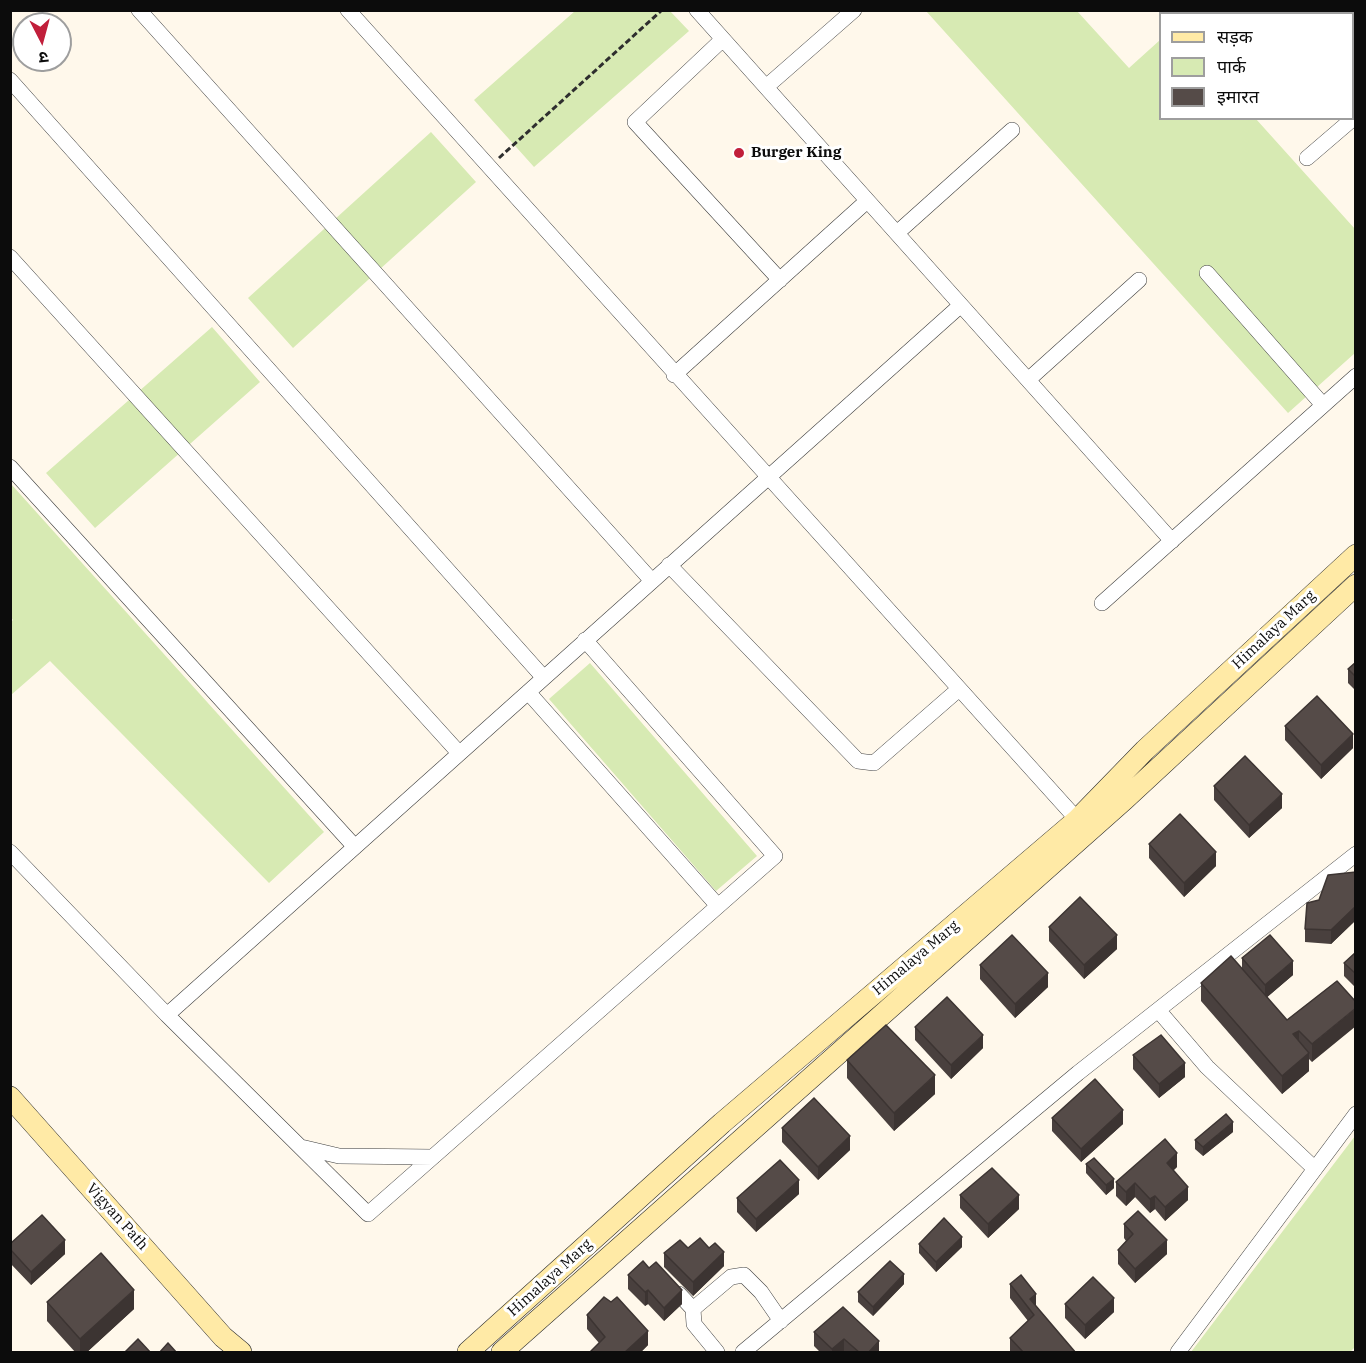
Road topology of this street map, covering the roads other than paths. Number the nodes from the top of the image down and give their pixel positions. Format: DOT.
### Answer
graph roads {
  1 [pos="139,10"];
  2 [pos="348,10"];
  3 [pos="697,10"];
  4 [pos="854,10"];
  5 [pos="723,39"];
  6 [pos="10,80"];
  7 [pos="766,87"];
  8 [pos="1351,120"];
  9 [pos="1012,130"];
  10 [pos="1307,158"];
  11 [pos="867,201"];
  12 [pos="897,233"];
  13 [pos="10,257"];
  14 [pos="1207,273"];
  15 [pos="780,280"];
  16 [pos="1139,280"];
  17 [pos="961,305"];
  18 [pos="675,374"];
  19 [pos="1356,376"];
  20 [pos="1028,380"];
  21 [pos="1323,405"];
  22 [pos="10,467"];
  23 [pos="768,477"];
  24 [pos="1172,541"];
  25 [pos="1356,555"];
  26 [pos="669,565"];
  27 [pos="652,581"];
  28 [pos="1356,585"];
  29 [pos="1102,603"];
  30 [pos="585,640"];
  31 [pos="544,678"];
  32 [pos="959,689"];
  33 [pos="528,692"];
  34 [pos="459,753"];
  35 [pos="1083,826"];
  36 [pos="355,847"];
  37 [pos="10,852"];
  38 [pos="1356,854"];
  39 [pos="718,906"];
  40 [pos="1158,1010"];
  41 [pos="167,1015"];
  42 [pos="10,1096"];
  43 [pos="1356,1114"];
  44 [pos="301,1147"];
  45 [pos="433,1157"];
  46 [pos="1315,1169"];
  47 [pos="679,1294"];
  48 [pos="693,1309"];
  49 [pos="781,1321"];
  50 [pos="229,1345"];
  51 [pos="241,1353"];
  52 [pos="468,1353"];
  53 [pos="502,1353"];
  54 [pos="717,1353"];
  55 [pos="743,1353"];
  56 [pos="1178,1353"];
  1 -- 27 [label="street"];
  2 -- 18 [label="street"];
  3 -- 5 [label="street"];
  4 -- 7 [label="street"];
  5 -- 7 [label="street"];
  5 -- 15 [label="street"];
  6 -- 31 [label="street"];
  7 -- 11 [label="street"];
  8 -- 10 [label="street"];
  9 -- 12 [label="street"];
  11 -- 12 [label="street"];
  11 -- 15 [label="street"];
  12 -- 17 [label="street"];
  13 -- 34 [label="street"];
  14 -- 21 [label="street"];
  15 -- 18 [label="street"];
  16 -- 20 [label="street"];
  17 -- 20 [label="street"];
  17 -- 23 [label="street"];
  18 -- 23 [label="street"];
  19 -- 21 [label="street"];
  20 -- 24 [label="street"];
  21 -- 24 [label="street"];
  22 -- 36 [label="street"];
  23 -- 26 [label="street"];
  23 -- 32 [label="street"];
  24 -- 29 [label="street"];
  25 -- 35 [label="main road, Himalaya Marg"];
  26 -- 27 [label="street"];
  26 -- 32 [label="street"];
  27 -- 30 [label="street"];
  28 -- 35 [label="main road, Himalaya Marg"];
  30 -- 31 [label="street"];
  30 -- 39 [label="street"];
  31 -- 33 [label="street"];
  32 -- 35 [label="street"];
  33 -- 34 [label="street"];
  33 -- 39 [label="street"];
  34 -- 36 [label="street"];
  35 -- 52 [label="main road, Himalaya Marg"];
  35 -- 53 [label="main road, Himalaya Marg"];
  36 -- 41 [label="street"];
  37 -- 41 [label="street"];
  38 -- 40 [label="street"];
  39 -- 45 [label="street"];
  40 -- 46 [label="street"];
  40 -- 49 [label="street"];
  41 -- 44 [label="street"];
  42 -- 50 [label="main road, Vigyan Path"];
  43 -- 46 [label="street"];
  44 -- 45 [label="street"];
  44 -- 45 [label="street"];
  46 -- 56 [label="street"];
  47 -- 48 [label="street"];
  48 -- 49 [label="street"];
  48 -- 54 [label="street"];
  49 -- 55 [label="street"];
  50 -- 51 [label="main road, Vigyan Path"];
}
